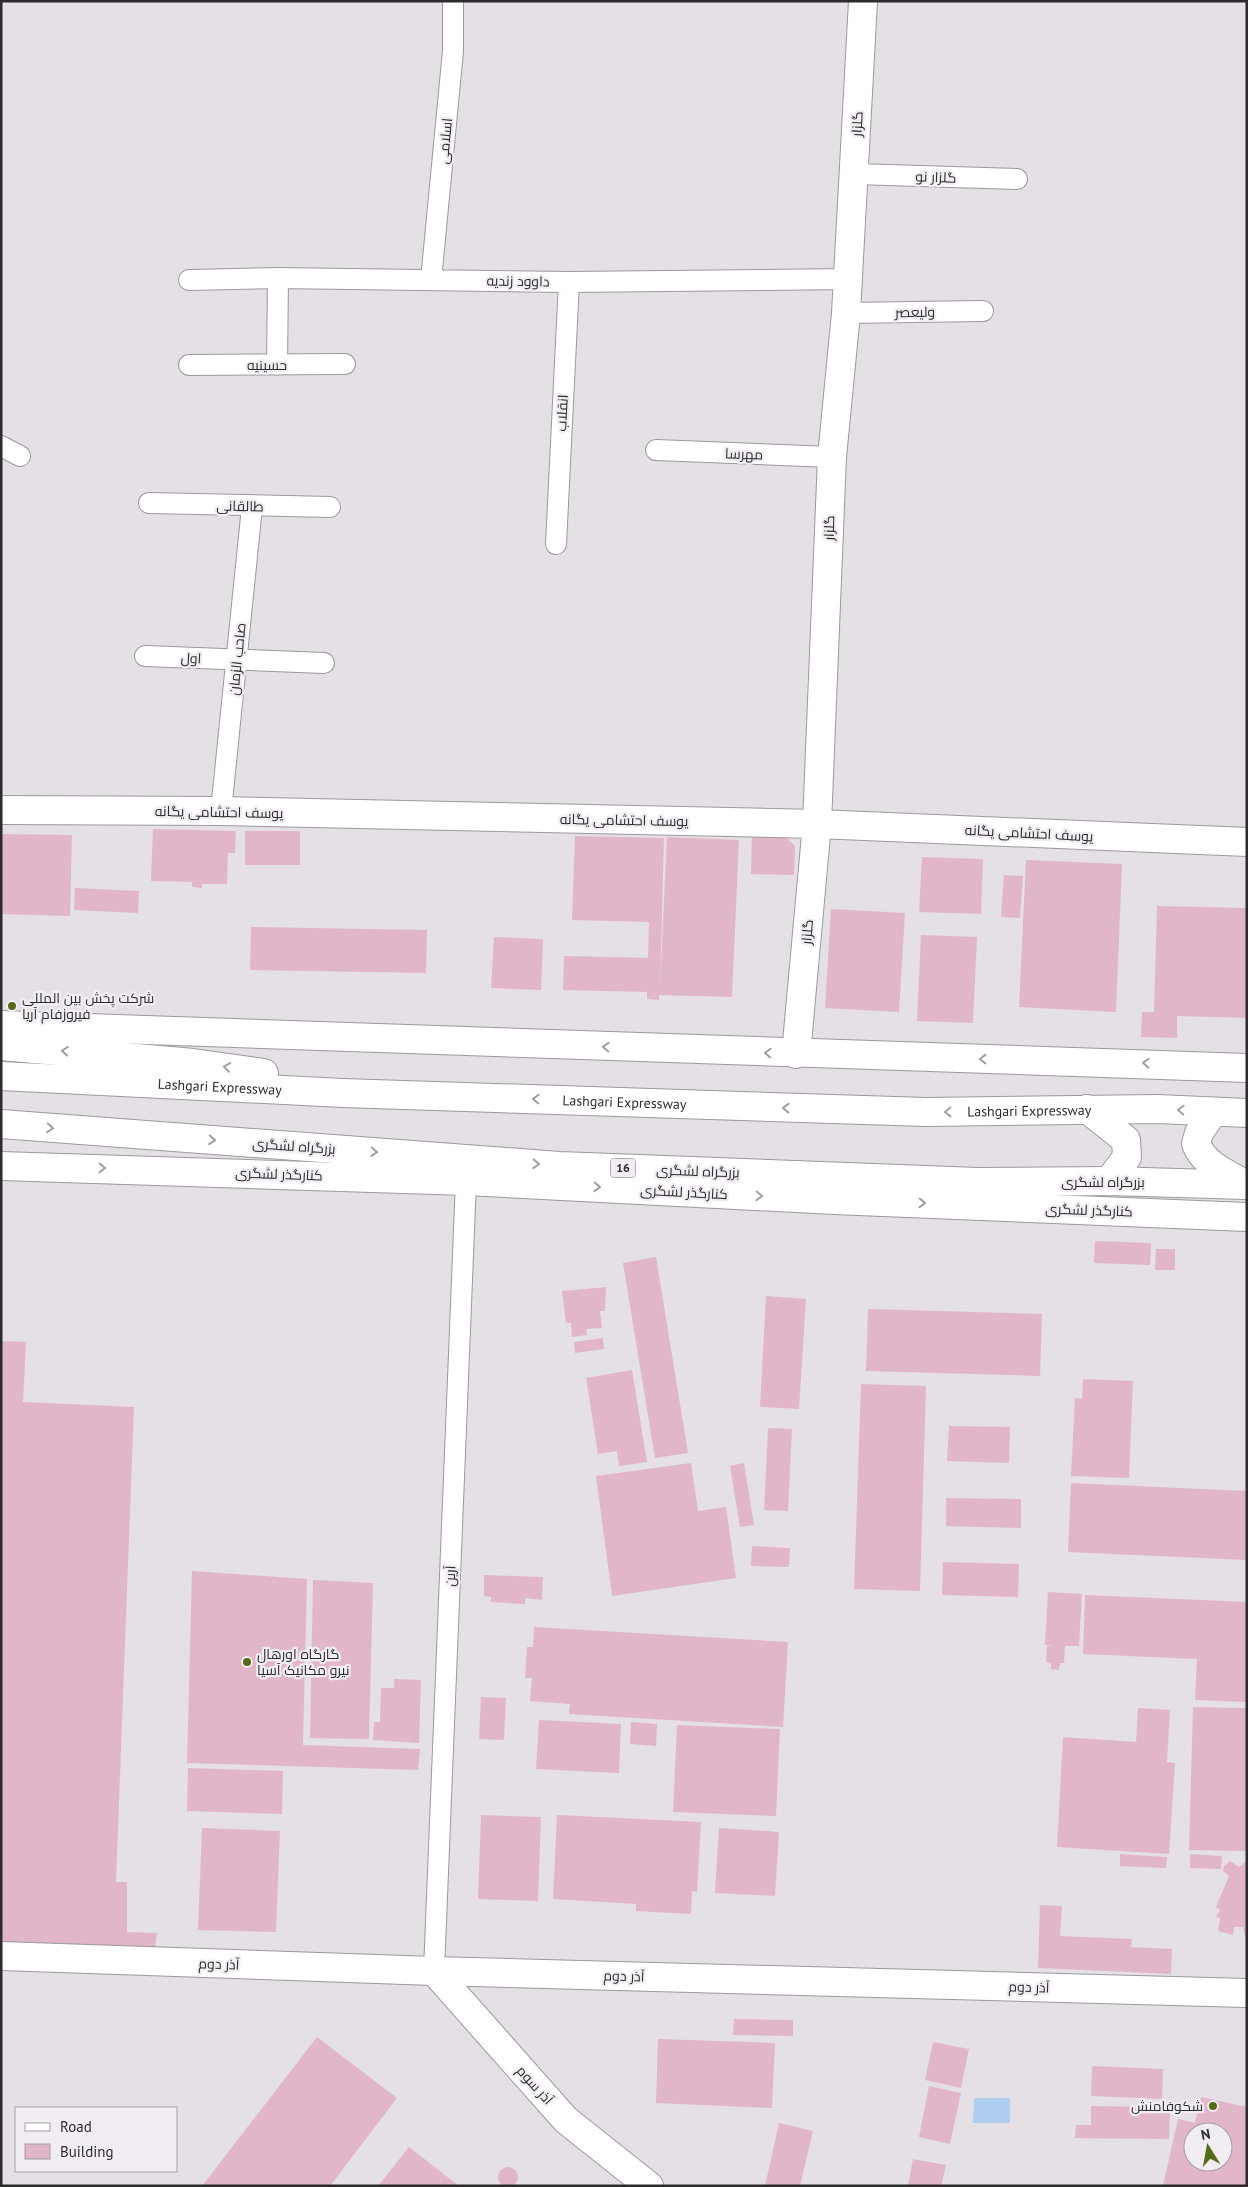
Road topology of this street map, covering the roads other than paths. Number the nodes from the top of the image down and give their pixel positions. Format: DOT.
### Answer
graph roads {
  1 [pos="453,1"];
  2 [pos="863,1"];
  3 [pos="855,174"];
  4 [pos="1017,179"];
  5 [pos="278,278"];
  6 [pos="848,279"];
  7 [pos="189,280"];
  8 [pos="431,280"];
  9 [pos="569,282"];
  10 [pos="983,311"];
  11 [pos="846,313"];
  12 [pos="345,364"];
  13 [pos="189,365"];
  14 [pos="277,365"];
  15 [pos="1,446"];
  16 [pos="656,450"];
  17 [pos="20,456"];
  18 [pos="832,457"];
  19 [pos="149,503"];
  20 [pos="252,507"];
  21 [pos="330,507"];
  22 [pos="556,544"];
  23 [pos="145,656"];
  24 [pos="236,660"];
  25 [pos="324,663"];
  26 [pos="1,810"];
  27 [pos="221,811"];
  28 [pos="817,824"];
  29 [pos="1247,842"];
  30 [pos="1,1025"];
  31 [pos="1,1046"];
  32 [pos="796,1054"];
  33 [pos="1247,1068"];
  34 [pos="1,1076"];
  35 [pos="343,1093"];
  36 [pos="1087,1109"];
  37 [pos="1212,1112"];
  38 [pos="1247,1112"];
  39 [pos="1,1124"];
  40 [pos="1,1166"];
  41 [pos="466,1181"];
  42 [pos="1109,1181"];
  43 [pos="1247,1185"];
  44 [pos="1247,1217"];
  45 [pos="1,1956"];
  46 [pos="434,1971"];
  47 [pos="1247,1993"];
  48 [pos="649,2186"];
  1 -- 8 [label="street, اسلامی"];
  2 -- 3 [label="main road, گلزار"];
  3 -- 4 [label="street, گلزار نو"];
  3 -- 6 [label="main road, گلزار"];
  5 -- 7 [label="street, داوود زندیه"];
  5 -- 8 [label="street, داوود زندیه"];
  5 -- 14 [label="street"];
  6 -- 9 [label="street, داوود زندیه"];
  6 -- 11 [label="main road, گلزار"];
  8 -- 9 [label="street, داوود زندیه"];
  9 -- 22 [label="street, انقلاب"];
  10 -- 11 [label="street, ولیعصر"];
  11 -- 18 [label="main road, گلزار"];
  12 -- 14 [label="street, حسینیه"];
  13 -- 14 [label="street, حسینیه"];
  15 -- 17 [label="street"];
  16 -- 18 [label="street, مهرسا"];
  18 -- 28 [label="main road, گلزار"];
  19 -- 20 [label="street, طالقانی"];
  20 -- 21 [label="street, طالقانی"];
  20 -- 24 [label="street, صاحب الزمان"];
  23 -- 24 [label="street, اول"];
  24 -- 25 [label="street, اول"];
  24 -- 27 [label="street, صاحب الزمان"];
  26 -- 27 [label="main road, یوسف احتشامی یگانه"];
  27 -- 28 [label="main road, یوسف احتشامی یگانه"];
  28 -- 29 [label="main road, یوسف احتشامی یگانه"];
  28 -- 32 [label="main road, گلزار"];
  32 -- 30 [label="main road, one-way"];
  35 -- 31 [label="main road, one-way"];
  33 -- 32 [label="main road, one-way"];
  34 -- 35 [label="main road, Lashgari Expressway"];
  36 -- 35 [label="main road, Lashgari Expressway, one-way"];
  37 -- 36 [label="main road, Lashgari Expressway, one-way"];
  36 -- 42 [label="main road"];
  37 -- 38 [label="main road, Lashgari Expressway"];
  37 -- 43 [label="main road"];
  39 -- 42 [label="main road, بزرگراه لشگری / 16, one-way"];
  40 -- 41 [label="main road, کنارگذر لشگری, one-way"];
  41 -- 44 [label="main road, کنارگذر لشگری, one-way"];
  41 -- 46 [label="street, آرین"];
  42 -- 43 [label="main road, بزرگراه لشگری / 16"];
  45 -- 46 [label="main road, آذر دوم"];
  46 -- 47 [label="main road, آذر دوم"];
  46 -- 48 [label="main road, آذر سوم"];
}
